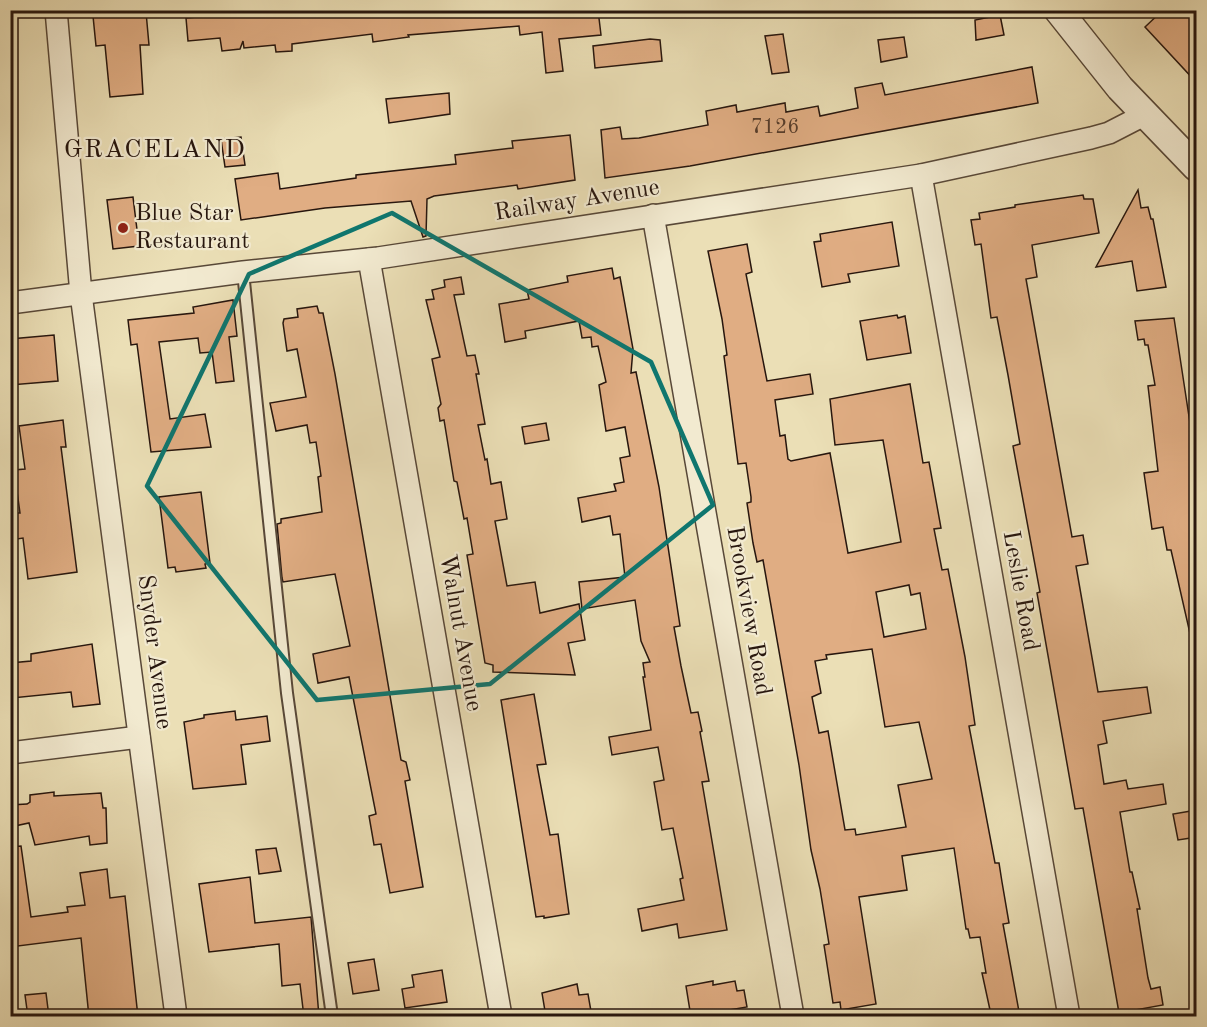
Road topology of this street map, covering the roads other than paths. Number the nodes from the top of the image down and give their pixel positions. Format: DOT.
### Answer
graph roads {
  1 [pos="56,10"];
  2 [pos="1058,10"];
  3 [pos="1144,115"];
  4 [pos="1197,167"];
  5 [pos="921,175"];
  6 [pos="653,215"];
  7 [pos="369,259"];
  8 [pos="243,272"];
  9 [pos="81,294"];
  10 [pos="10,303"];
  11 [pos="139,736"];
  12 [pos="10,753"];
  13 [pos="176,1017"];
  14 [pos="332,1017"];
  15 [pos="501,1017"];
  16 [pos="793,1017"];
  17 [pos="1068,1017"];
  1 -- 9 [label="street, Snyder Avenue"];
  2 -- 3 [label="street"];
  3 -- 4 [label="street"];
  3 -- 5 [label="street, Railway Avenue"];
  5 -- 6 [label="street, Railway Avenue"];
  5 -- 17 [label="street, Leslie Road"];
  6 -- 7 [label="street, Railway Avenue"];
  6 -- 16 [label="street, Brookview Road"];
  7 -- 8 [label="street, Railway Avenue"];
  7 -- 15 [label="street, Walnut Avenue"];
  8 -- 9 [label="street, Railway Avenue"];
  8 -- 14 [label="lane"];
  9 -- 10 [label="street, Railway Avenue"];
  9 -- 11 [label="street, Snyder Avenue"];
  11 -- 12 [label="street"];
  11 -- 13 [label="street, Snyder Avenue"];
}
